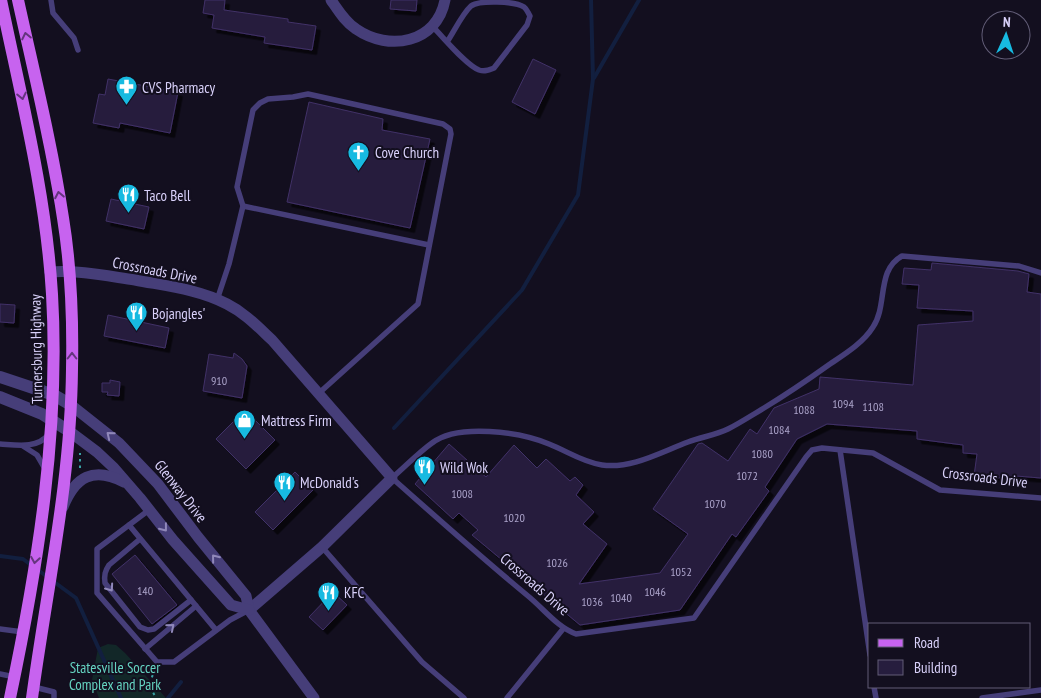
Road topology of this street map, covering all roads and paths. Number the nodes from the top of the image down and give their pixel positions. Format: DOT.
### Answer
graph roads {
  1 [pos="1,0"];
  2 [pos="18,0"];
  3 [pos="51,0"];
  4 [pos="331,0"];
  5 [pos="445,0"];
  6 [pos="433,28"];
  7 [pos="447,42"];
  8 [pos="78,50"];
  9 [pos="243,206"];
  10 [pos="429,246"];
  11 [pos="68,271"];
  12 [pos="50,272"];
  13 [pos="1041,274"];
  14 [pos="217,300"];
  15 [pos="0,377"];
  16 [pos="318,394"];
  17 [pos="54,395"];
  18 [pos="0,397"];
  19 [pos="71,405"];
  20 [pos="52,422"];
  21 [pos="69,431"];
  22 [pos="0,444"];
  23 [pos="23,446"];
  24 [pos="80,446"];
  25 [pos="840,450"];
  26 [pos="80,470"];
  27 [pos="392,478"];
  28 [pos="129,485"];
  29 [pos="45,495"];
  30 [pos="1041,498"];
  31 [pos="150,510"];
  32 [pos="59,522"];
  33 [pos="129,526"];
  34 [pos="140,539"];
  35 [pos="322,547"];
  36 [pos="191,600"];
  37 [pos="196,606"];
  38 [pos="249,610"];
  39 [pos="0,629"];
  40 [pos="24,629"];
  41 [pos="563,629"];
  42 [pos="216,630"];
  43 [pos="868,641"];
  44 [pos="146,649"];
  45 [pos="157,662"];
  46 [pos="0,674"];
  47 [pos="14,677"];
  48 [pos="1041,690"];
  49 [pos="33,692"];
  50 [pos="10,698"];
  51 [pos="54,698"];
  52 [pos="156,698"];
  53 [pos="314,698"];
  54 [pos="464,698"];
  55 [pos="507,698"];
  56 [pos="982,698"];
  1 -- 12 [label="main road, Turnersburg Highway, one-way"];
  11 -- 2 [label="main road, one-way"];
  3 -- 8 [label="lane"];
  4 -- 6 [label="street"];
  5 -- 6 [label="street"];
  6 -- 7 [label="lane"];
  7 -- 7 [label="lane"];
  9 -- 10 [label="lane"];
  9 -- 10 [label="lane"];
  9 -- 14 [label="lane"];
  10 -- 16 [label="lane"];
  11 -- 12 [label="street, Crossroads Drive"];
  11 -- 14 [label="street, Crossroads Drive"];
  19 -- 11 [label="main road, one-way"];
  12 -- 17 [label="main road, Turnersburg Highway"];
  13 -- 27 [label="lane"];
  14 -- 16 [label="street, Crossroads Drive"];
  15 -- 17 [label="street"];
  16 -- 27 [label="street, Crossroads Drive"];
  17 -- 19 [label="street"];
  17 -- 20 [label="main road, Turnersburg Highway"];
  18 -- 20 [label="street"];
  19 -- 21 [label="main road"];
  38 -- 19 [label="street, Glenway Drive, one-way"];
  20 -- 21 [label="street"];
  20 -- 23 [label="lane"];
  20 -- 29 [label="main road, Turnersburg Highway"];
  21 -- 28 [label="street, Glenway Drive"];
  21 -- 32 [label="main road"];
  22 -- 23 [label="lane"];
  23 -- 29 [label="lane"];
  24 -- 26 [label="path"];
  25 -- 30 [label="lane, Crossroads Drive"];
  25 -- 41 [label="lane, Crossroads Drive"];
  25 -- 43 [label="lane"];
  27 -- 35 [label="street"];
  27 -- 41 [label="lane, Crossroads Drive"];
  28 -- 31 [label="street, Glenway Drive"];
  28 -- 32 [label="street, Glenway Drive"];
  29 -- 40 [label="main road, Turnersburg Highway, one-way"];
  31 -- 33 [label="lane"];
  31 -- 38 [label="street, Glenway Drive, one-way"];
  32 -- 49 [label="main road"];
  33 -- 34 [label="lane"];
  33 -- 44 [label="lane"];
  34 -- 36 [label="lane"];
  34 -- 36 [label="lane, one-way"];
  35 -- 38 [label="street"];
  35 -- 54 [label="lane"];
  36 -- 37 [label="lane"];
  37 -- 42 [label="lane"];
  44 -- 37 [label="lane, one-way"];
  38 -- 42 [label="lane"];
  38 -- 53 [label="street, Glenway Drive"];
  39 -- 40 [label="lane"];
  40 -- 47 [label="main road, Turnersburg Highway"];
  41 -- 55 [label="lane"];
  42 -- 45 [label="lane"];
  44 -- 45 [label="lane"];
  45 -- 52 [label="path"];
  46 -- 47 [label="lane"];
  47 -- 50 [label="main road, Turnersburg Highway"];
  48 -- 56 [label="lane"];
  49 -- 51 [label="lane"];
}
